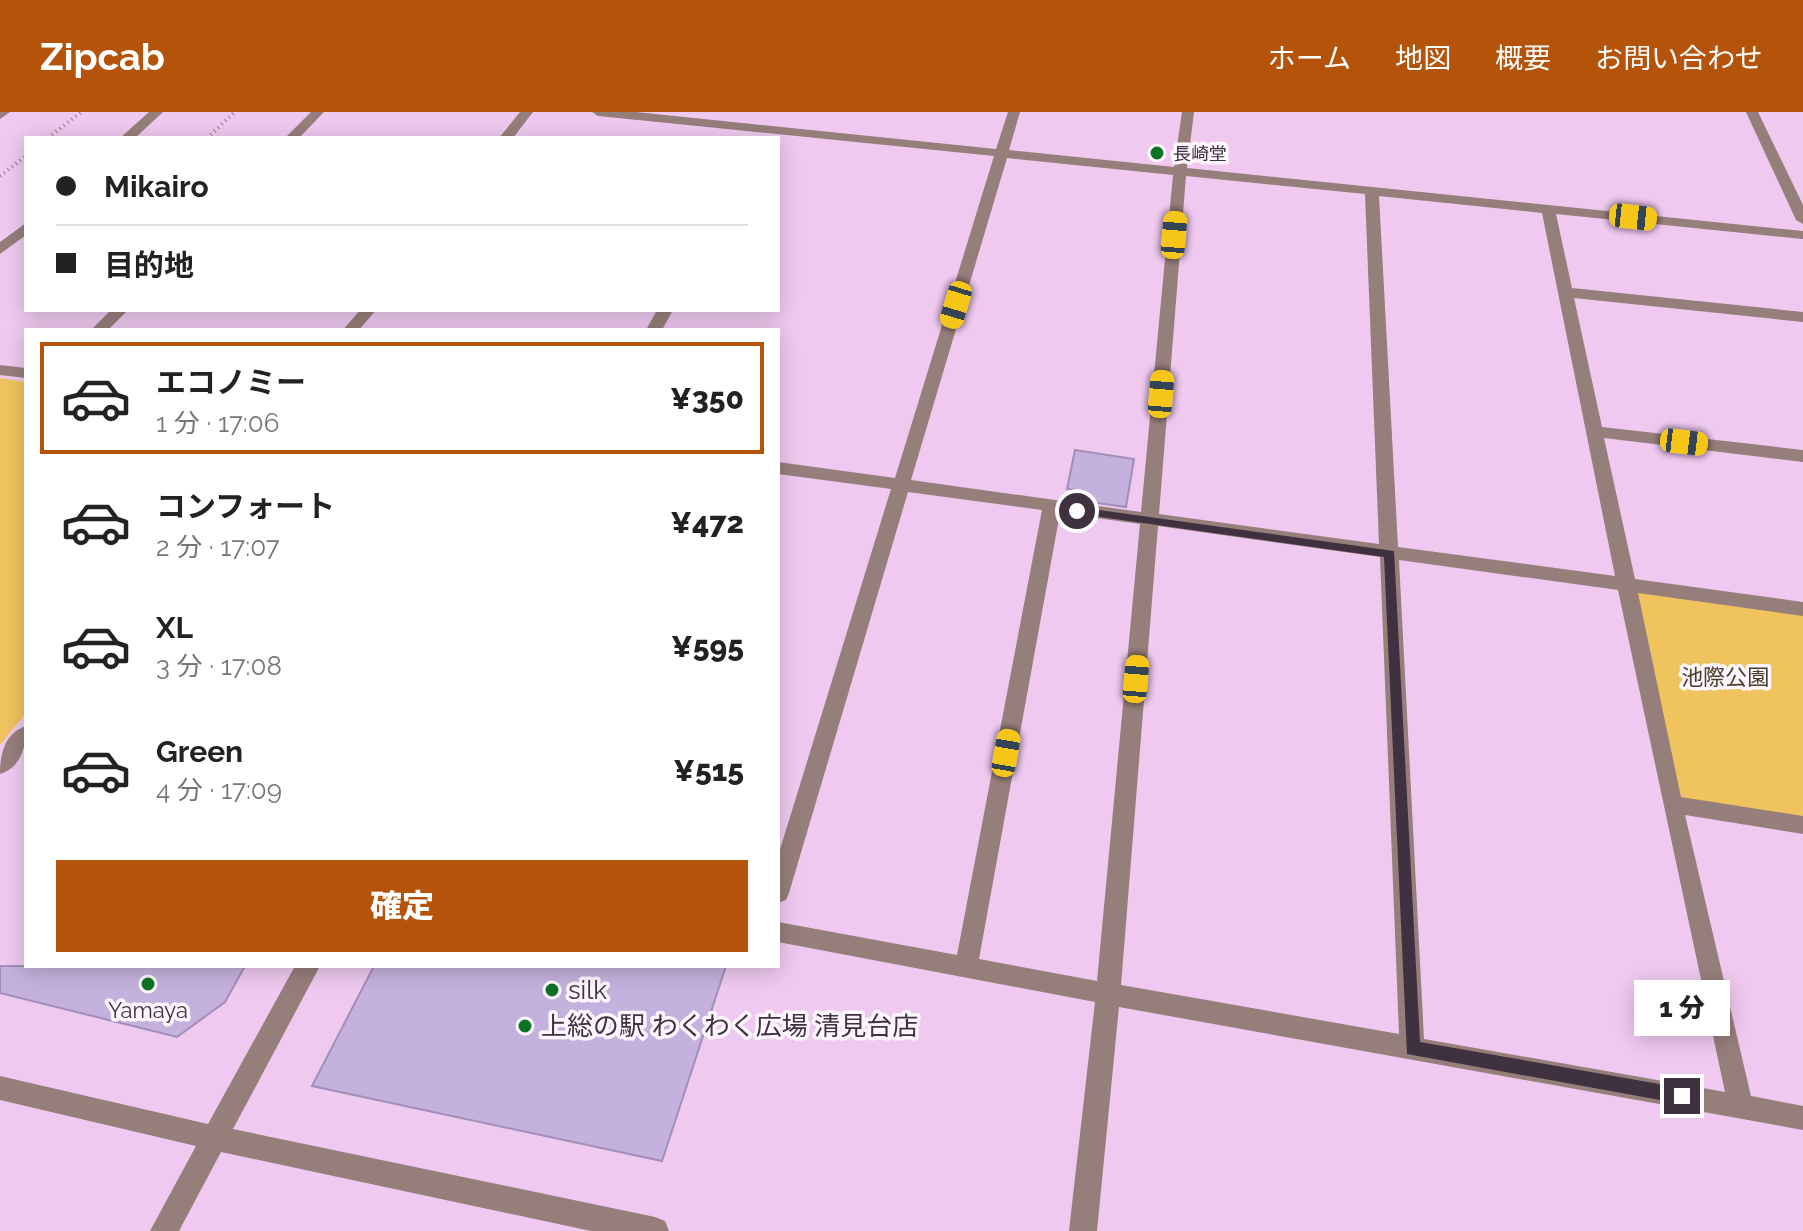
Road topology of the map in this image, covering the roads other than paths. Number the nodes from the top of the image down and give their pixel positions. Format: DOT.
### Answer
graph roads {
  1 [pos="157,112"];
  2 [pos="318,112"];
  3 [pos="527,112"];
  4 [pos="598,112"];
  5 [pos="772,112"];
  6 [pos="1014,112"];
  7 [pos="1188,112"];
  8 [pos="1752,112"];
  9 [pos="760,134"];
  10 [pos="129,136"];
  11 [pos="294,136"];
  12 [pos="508,136"];
  13 [pos="1002,153"];
  14 [pos="1180,171"];
  15 [pos="1372,191"];
  16 [pos="1548,209"];
  17 [pos="1803,220"];
  18 [pos="24,229"];
  19 [pos="1803,235"];
  20 [pos="0,250"];
  21 [pos="1565,292"];
  22 [pos="118,312"];
  23 [pos="366,312"];
  24 [pos="1803,317"];
  25 [pos="101,328"];
  26 [pos="353,328"];
  27 [pos="0,370"];
  28 [pos="24,373"];
  29 [pos="1594,431"];
  30 [pos="1803,456"];
  31 [pos="780,468"];
  32 [pos="901,486"];
  33 [pos="1052,507"];
  34 [pos="1150,521"];
  35 [pos="1389,554"];
  36 [pos="1627,587"];
  37 [pos="1803,609"];
  38 [pos="24,736"];
  39 [pos="0,766"];
  40 [pos="1672,804"];
  41 [pos="1803,825"];
  42 [pos="780,886"];
  43 [pos="780,932"];
  44 [pos="307,968"];
  45 [pos="966,968"];
  46 [pos="1108,994"];
  47 [pos="1412,1048"];
  48 [pos="0,1088"];
  49 [pos="1741,1107"];
  50 [pos="1803,1118"];
  51 [pos="214,1138"];
  52 [pos="164,1231"];
  53 [pos="655,1231"];
  54 [pos="1083,1231"];
  1 -- 10 [label="street"];
  2 -- 11 [label="street"];
  3 -- 12 [label="street"];
  4 -- 9 [label="street"];
  5 -- 9 [label="street"];
  6 -- 13 [label="street"];
  7 -- 14 [label="street"];
  8 -- 17 [label="street"];
  9 -- 13 [label="street"];
  13 -- 14 [label="street"];
  13 -- 32 [label="street"];
  14 -- 15 [label="street"];
  14 -- 34 [label="street"];
  15 -- 16 [label="street"];
  15 -- 35 [label="street"];
  16 -- 19 [label="street"];
  16 -- 21 [label="street"];
  18 -- 20 [label="street"];
  21 -- 24 [label="street"];
  21 -- 29 [label="street"];
  22 -- 25 [label="street"];
  23 -- 26 [label="street"];
  27 -- 28 [label="street"];
  29 -- 30 [label="street"];
  29 -- 36 [label="street"];
  31 -- 32 [label="street"];
  32 -- 33 [label="street"];
  32 -- 42 [label="street"];
  33 -- 34 [label="street"];
  33 -- 45 [label="street"];
  34 -- 35 [label="street"];
  34 -- 46 [label="street"];
  35 -- 36 [label="street"];
  35 -- 47 [label="street"];
  36 -- 37 [label="street"];
  36 -- 40 [label="street"];
  38 -- 39 [label="street"];
  40 -- 41 [label="street"];
  40 -- 49 [label="street"];
  43 -- 45 [label="street"];
  44 -- 51 [label="street"];
  45 -- 46 [label="street"];
  46 -- 47 [label="street"];
  46 -- 54 [label="street"];
  47 -- 49 [label="street"];
  48 -- 51 [label="street"];
  49 -- 50 [label="street"];
  51 -- 52 [label="street"];
  51 -- 53 [label="street"];
}
